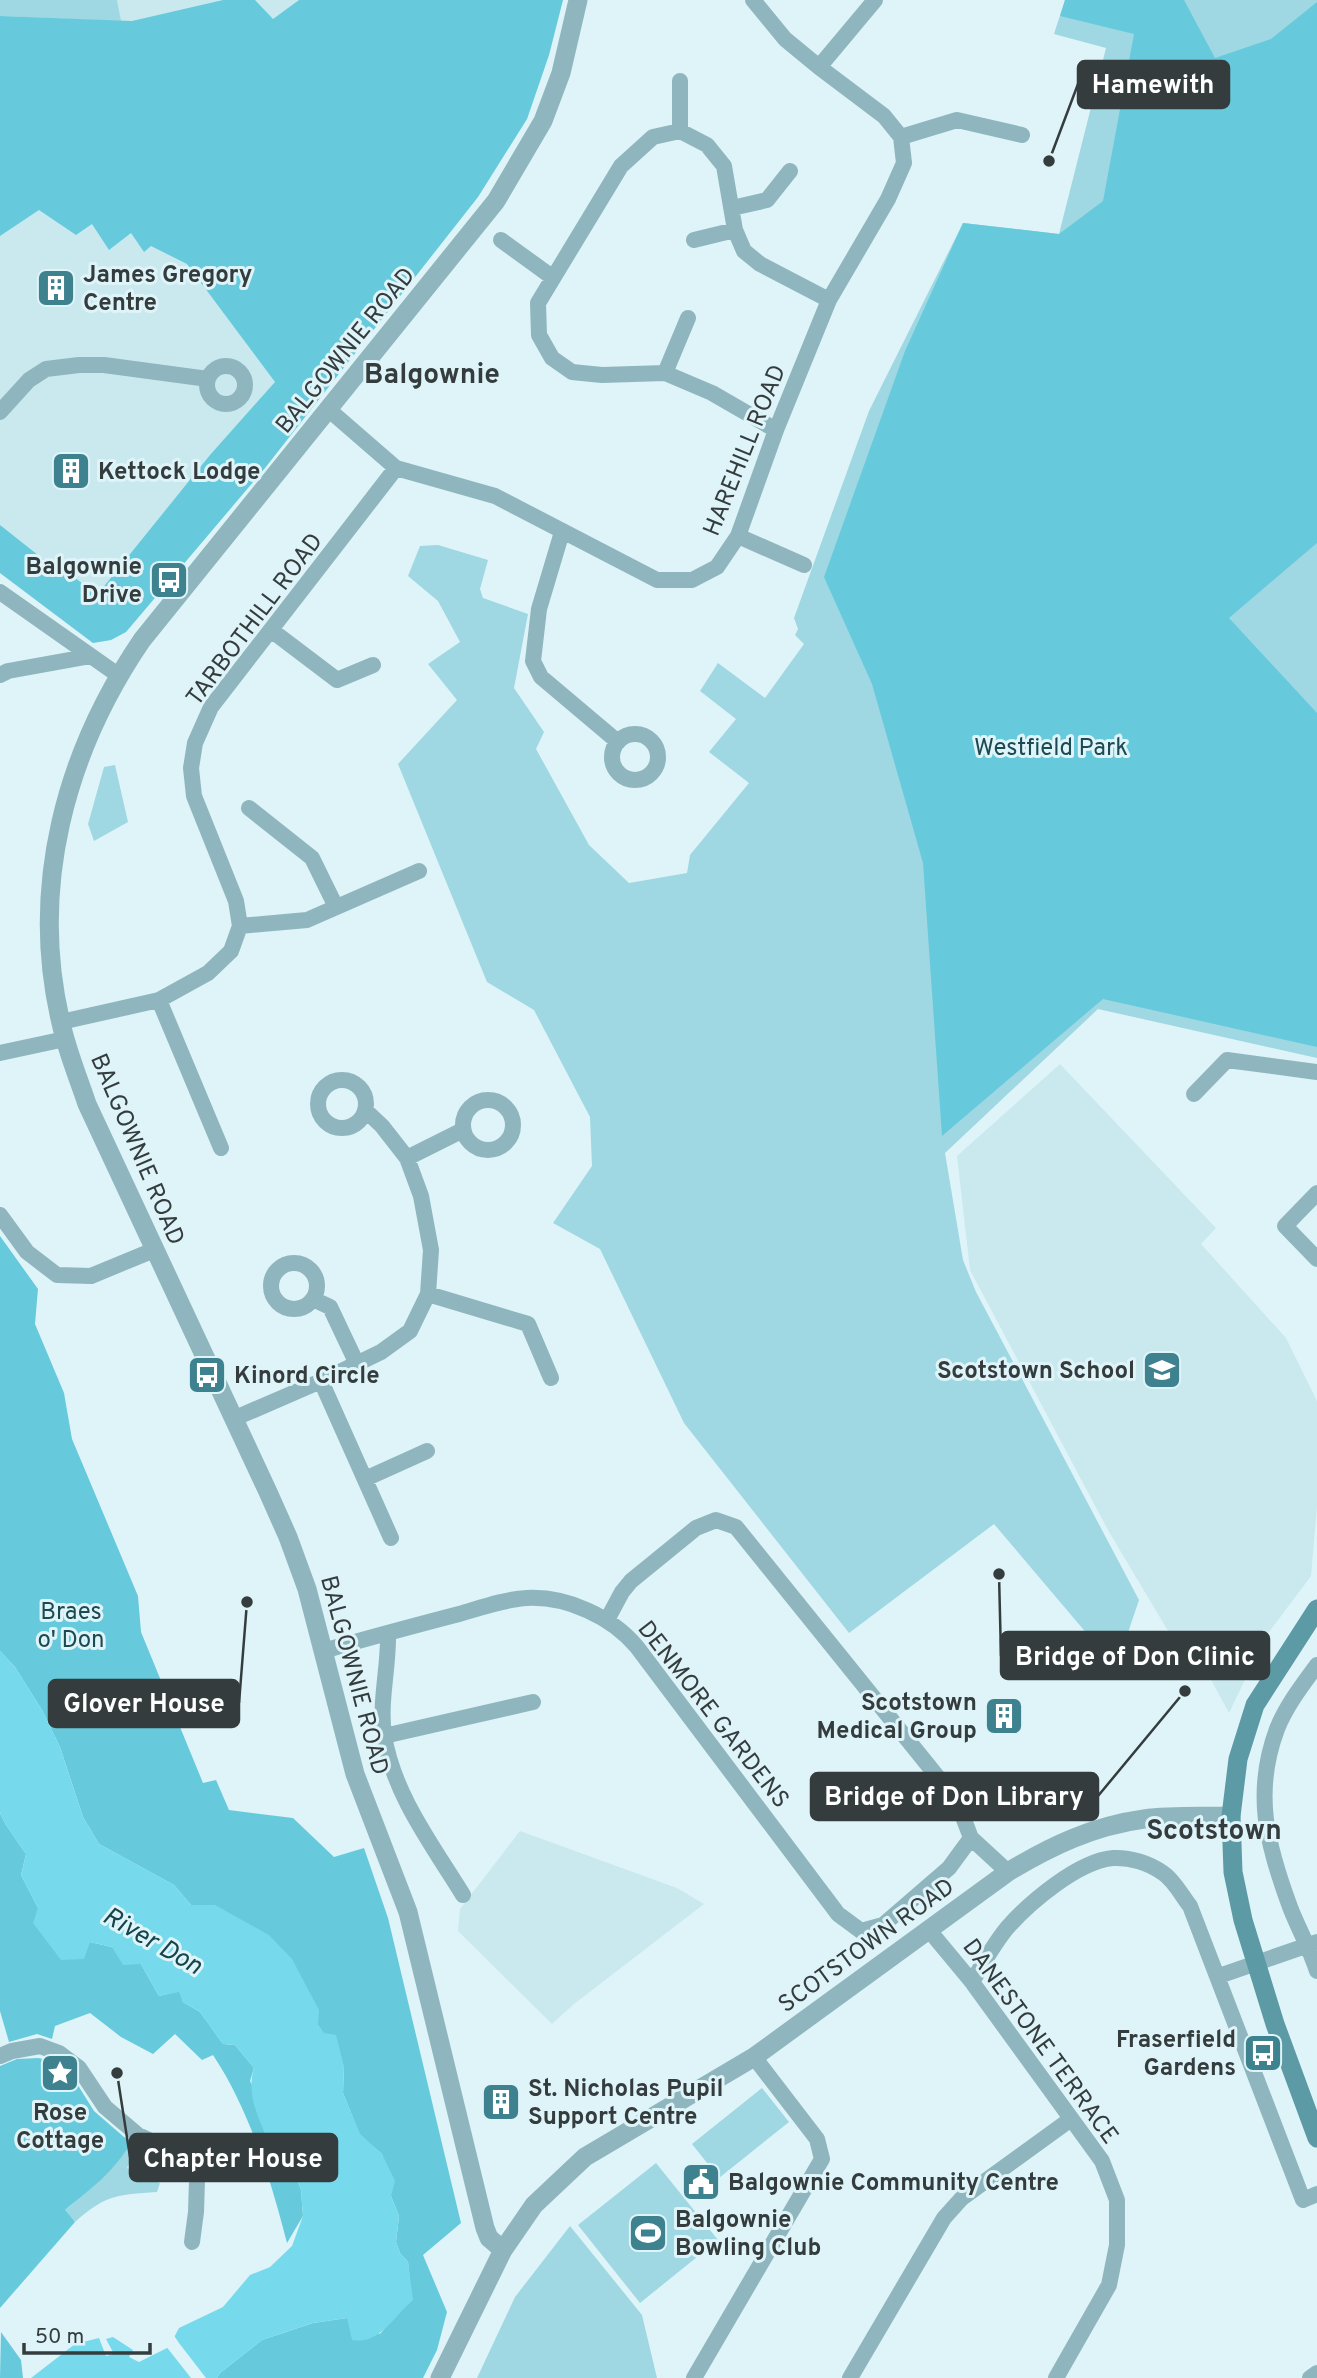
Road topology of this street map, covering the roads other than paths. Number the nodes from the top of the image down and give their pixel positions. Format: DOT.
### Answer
graph roads {
  1 [pos="578,0"];
  2 [pos="753,0"];
  3 [pos="875,0"];
  4 [pos="819,67"];
  5 [pos="680,81"];
  6 [pos="680,131"];
  7 [pos="1023,135"];
  8 [pos="901,137"];
  9 [pos="790,171"];
  10 [pos="732,208"];
  11 [pos="735,230"];
  12 [pos="500,240"];
  13 [pos="694,240"];
  14 [pos="552,277"];
  15 [pos="829,300"];
  16 [pos="688,318"];
  17 [pos="665,373"];
  18 [pos="208,379"];
  19 [pos="328,409"];
  20 [pos="0,412"];
  21 [pos="776,430"];
  22 [pos="396,468"];
  23 [pos="562,532"];
  24 [pos="738,536"];
  25 [pos="804,565"];
  26 [pos="0,592"];
  27 [pos="271,630"];
  28 [pos="91,656"];
  29 [pos="373,665"];
  30 [pos="0,675"];
  31 [pos="118,675"];
  32 [pos="618,742"];
  33 [pos="249,808"];
  34 [pos="419,871"];
  35 [pos="336,907"];
  36 [pos="240,926"];
  37 [pos="159,1000"];
  38 [pos="63,1031"];
  39 [pos="0,1053"];
  40 [pos="1317,1072"];
  41 [pos="1194,1094"];
  42 [pos="365,1110"];
  43 [pos="463,1130"];
  44 [pos="221,1148"];
  45 [pos="407,1158"];
  46 [pos="1317,1193"];
  47 [pos="0,1215"];
  48 [pos="154,1250"];
  49 [pos="1317,1259"];
  50 [pos="428,1294"];
  51 [pos="313,1299"];
  52 [pos="357,1364"];
  53 [pos="551,1378"];
  54 [pos="321,1381"];
  55 [pos="233,1419"];
  56 [pos="426,1451"];
  57 [pos="365,1479"];
  58 [pos="391,1538"];
  59 [pos="1317,1609"];
  60 [pos="607,1620"];
  61 [pos="388,1633"];
  62 [pos="323,1651"];
  63 [pos="1317,1665"];
  64 [pos="533,1702"];
  65 [pos="384,1736"];
  66 [pos="1231,1816"];
  67 [pos="971,1838"];
  68 [pos="1007,1872"];
  69 [pos="463,1895"];
  70 [pos="929,1929"];
  71 [pos="1312,1944"];
  72 [pos="1256,1963"];
  73 [pos="1317,1971"];
  74 [pos="1219,1976"];
  75 [pos="972,1982"];
  76 [pos="0,2056"];
  77 [pos="754,2057"];
  78 [pos="1071,2119"];
  79 [pos="1317,2138"];
  80 [pos="1317,2194"];
  81 [pos="192,2242"];
  82 [pos="503,2250"];
  83 [pos="1317,2373"];
  84 [pos="440,2378"];
  85 [pos="694,2378"];
  86 [pos="850,2378"];
  87 [pos="1056,2378"];
  88 [pos="1310,2378"];
  1 -- 19 [label="street, BALGOWNIE ROAD"];
  2 -- 4 [label="street"];
  3 -- 4 [label="street"];
  4 -- 8 [label="street"];
  5 -- 6 [label="street"];
  6 -- 10 [label="street"];
  6 -- 14 [label="street"];
  7 -- 8 [label="street"];
  8 -- 15 [label="street, HAREHILL ROAD"];
  9 -- 10 [label="street"];
  10 -- 11 [label="street"];
  11 -- 13 [label="street"];
  11 -- 15 [label="street"];
  12 -- 14 [label="street"];
  14 -- 17 [label="street"];
  15 -- 21 [label="street, HAREHILL ROAD"];
  16 -- 17 [label="street"];
  17 -- 21 [label="street"];
  18 -- 20 [label="street"];
  19 -- 22 [label="street, HAREHILL ROAD"];
  19 -- 31 [label="street, BALGOWNIE ROAD"];
  21 -- 24 [label="street, HAREHILL ROAD"];
  22 -- 23 [label="street, HAREHILL ROAD"];
  22 -- 27 [label="street, TARBOTHILL ROAD"];
  23 -- 24 [label="street, HAREHILL ROAD"];
  23 -- 32 [label="street"];
  24 -- 25 [label="street"];
  26 -- 28 [label="street"];
  27 -- 29 [label="street"];
  27 -- 36 [label="street, TARBOTHILL ROAD"];
  28 -- 30 [label="street"];
  28 -- 31 [label="street"];
  31 -- 38 [label="street, BALGOWNIE ROAD"];
  33 -- 35 [label="street"];
  34 -- 35 [label="street"];
  35 -- 36 [label="street"];
  36 -- 37 [label="street"];
  37 -- 38 [label="street"];
  37 -- 44 [label="street"];
  38 -- 39 [label="street"];
  38 -- 48 [label="street, BALGOWNIE ROAD"];
  40 -- 41 [label="street"];
  42 -- 45 [label="street"];
  43 -- 45 [label="street"];
  45 -- 50 [label="street"];
  46 -- 49 [label="street"];
  47 -- 48 [label="street"];
  48 -- 55 [label="street, BALGOWNIE ROAD"];
  50 -- 52 [label="street"];
  50 -- 53 [label="street"];
  51 -- 52 [label="street"];
  52 -- 54 [label="street"];
  54 -- 55 [label="street"];
  54 -- 57 [label="street"];
  55 -- 62 [label="street, BALGOWNIE ROAD"];
  56 -- 57 [label="street"];
  57 -- 58 [label="street"];
  59 -- 66 [label="main road"];
  60 -- 61 [label="street, DENMORE GARDENS"];
  60 -- 67 [label="street, DENMORE GARDENS"];
  60 -- 67 [label="street"];
  61 -- 62 [label="street, DENMORE GARDENS"];
  61 -- 65 [label="street"];
  62 -- 82 [label="street, BALGOWNIE ROAD"];
  63 -- 71 [label="street"];
  64 -- 65 [label="street"];
  65 -- 69 [label="street"];
  66 -- 68 [label="street, SCOTSTOWN ROAD"];
  66 -- 72 [label="main road"];
  67 -- 68 [label="street"];
  68 -- 70 [label="street, SCOTSTOWN ROAD"];
  70 -- 75 [label="street, DANESTONE TERRACE"];
  70 -- 77 [label="street, SCOTSTOWN ROAD"];
  71 -- 72 [label="street"];
  71 -- 73 [label="street"];
  72 -- 74 [label="street"];
  72 -- 79 [label="main road"];
  74 -- 75 [label="street"];
  74 -- 80 [label="street"];
  75 -- 78 [label="street, DANESTONE TERRACE"];
  76 -- 81 [label="street"];
  77 -- 82 [label="street, SCOTSTOWN ROAD"];
  77 -- 85 [label="street"];
  78 -- 86 [label="street"];
  78 -- 87 [label="street, DANESTONE TERRACE"];
  82 -- 84 [label="street, SCOTSTOWN ROAD"];
  83 -- 88 [label="street"];
}
